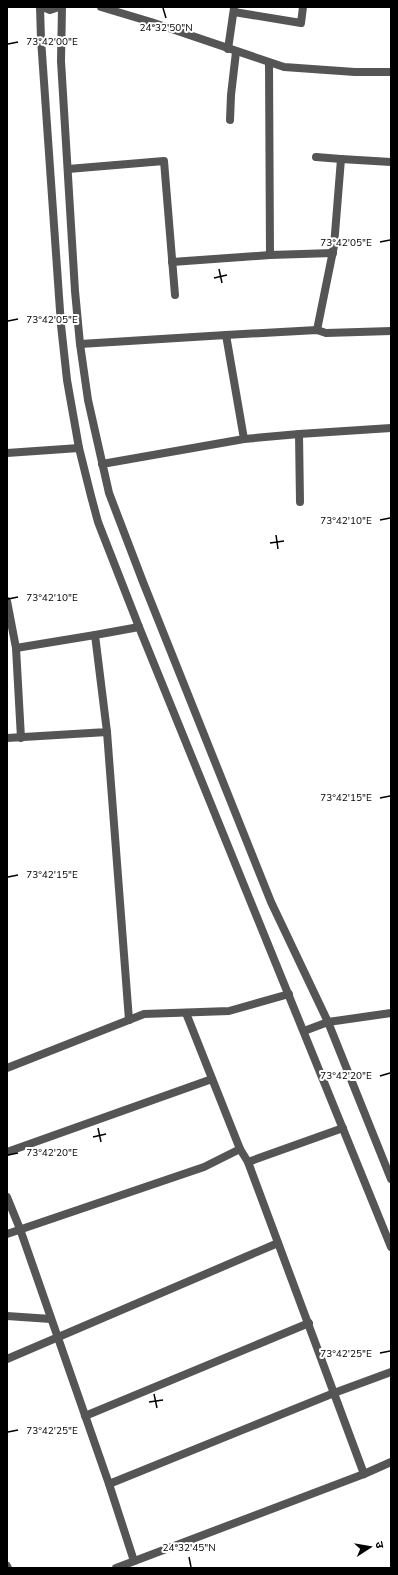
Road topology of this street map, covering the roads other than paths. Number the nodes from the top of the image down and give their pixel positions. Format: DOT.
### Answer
graph roads {
  1 [pos="42,7"];
  2 [pos="58,7"];
  3 [pos="62,7"];
  4 [pos="101,7"];
  5 [pos="303,7"];
  6 [pos="234,10"];
  7 [pos="232,50"];
  8 [pos="269,63"];
  9 [pos="391,72"];
  10 [pos="230,120"];
  11 [pos="316,157"];
  12 [pos="341,159"];
  13 [pos="391,162"];
  14 [pos="68,169"];
  15 [pos="333,253"];
  16 [pos="270,255"];
  17 [pos="172,262"];
  18 [pos="174,295"];
  19 [pos="317,330"];
  20 [pos="391,332"];
  21 [pos="226,335"];
  22 [pos="80,344"];
  23 [pos="391,428"];
  24 [pos="299,434"];
  25 [pos="244,439"];
  26 [pos="79,448"];
  27 [pos="7,453"];
  28 [pos="102,464"];
  29 [pos="300,502"];
  30 [pos="7,601"];
  31 [pos="139,627"];
  32 [pos="95,635"];
  33 [pos="16,648"];
  34 [pos="107,732"];
  35 [pos="7,738"];
  36 [pos="21,738"];
  37 [pos="289,994"];
  38 [pos="186,1013"];
  39 [pos="391,1013"];
  40 [pos="129,1020"];
  41 [pos="328,1022"];
  42 [pos="304,1031"];
  43 [pos="7,1068"];
  44 [pos="212,1079"];
  45 [pos="343,1128"];
  46 [pos="240,1149"];
  47 [pos="7,1152"];
  48 [pos="248,1162"];
  49 [pos="391,1179"];
  50 [pos="7,1197"];
  51 [pos="20,1229"];
  52 [pos="7,1234"];
  53 [pos="278,1244"];
  54 [pos="391,1247"];
  55 [pos="7,1316"];
  56 [pos="51,1319"];
  57 [pos="309,1323"];
  58 [pos="57,1338"];
  59 [pos="7,1359"];
  60 [pos="391,1372"];
  61 [pos="334,1393"];
  62 [pos="85,1416"];
  63 [pos="391,1462"];
  64 [pos="364,1474"];
  65 [pos="109,1484"];
  66 [pos="134,1561"];
  67 [pos="116,1568"];
  1 -- 2 [label="street"];
  1 -- 26 [label="street"];
  3 -- 14 [label="street"];
  4 -- 7 [label="street"];
  5 -- 6 [label="street"];
  6 -- 7 [label="street"];
  7 -- 8 [label="street"];
  7 -- 10 [label="street"];
  8 -- 9 [label="street"];
  8 -- 16 [label="street"];
  11 -- 12 [label="street"];
  12 -- 13 [label="street"];
  12 -- 15 [label="street"];
  14 -- 17 [label="street"];
  14 -- 22 [label="street"];
  15 -- 16 [label="street"];
  15 -- 19 [label="street"];
  16 -- 17 [label="street"];
  17 -- 18 [label="street"];
  19 -- 20 [label="street"];
  19 -- 21 [label="street"];
  21 -- 22 [label="street"];
  21 -- 25 [label="street"];
  22 -- 28 [label="street"];
  23 -- 24 [label="street"];
  24 -- 25 [label="street"];
  24 -- 29 [label="street"];
  25 -- 28 [label="street"];
  26 -- 27 [label="street"];
  26 -- 31 [label="street"];
  28 -- 41 [label="street"];
  30 -- 33 [label="street"];
  31 -- 32 [label="street"];
  31 -- 37 [label="street"];
  32 -- 33 [label="street"];
  32 -- 34 [label="street"];
  33 -- 36 [label="street"];
  34 -- 36 [label="street"];
  34 -- 40 [label="street"];
  35 -- 36 [label="street"];
  37 -- 38 [label="street"];
  37 -- 42 [label="street"];
  38 -- 40 [label="street"];
  38 -- 44 [label="street"];
  39 -- 41 [label="street"];
  40 -- 43 [label="street"];
  41 -- 42 [label="street"];
  41 -- 49 [label="street"];
  42 -- 45 [label="street"];
  44 -- 46 [label="street"];
  44 -- 47 [label="street"];
  45 -- 48 [label="street"];
  45 -- 54 [label="street"];
  46 -- 48 [label="street"];
  46 -- 51 [label="street"];
  48 -- 53 [label="street"];
  50 -- 51 [label="street"];
  51 -- 52 [label="street"];
  51 -- 56 [label="street"];
  53 -- 57 [label="street"];
  53 -- 58 [label="street"];
  55 -- 56 [label="street"];
  56 -- 58 [label="street"];
  57 -- 61 [label="street"];
  57 -- 62 [label="street"];
  58 -- 59 [label="street"];
  58 -- 62 [label="street"];
  60 -- 61 [label="street"];
  61 -- 64 [label="street"];
  61 -- 65 [label="street"];
  62 -- 65 [label="street"];
  63 -- 64 [label="street"];
  64 -- 66 [label="street"];
  65 -- 66 [label="street"];
  66 -- 67 [label="street"];
}
